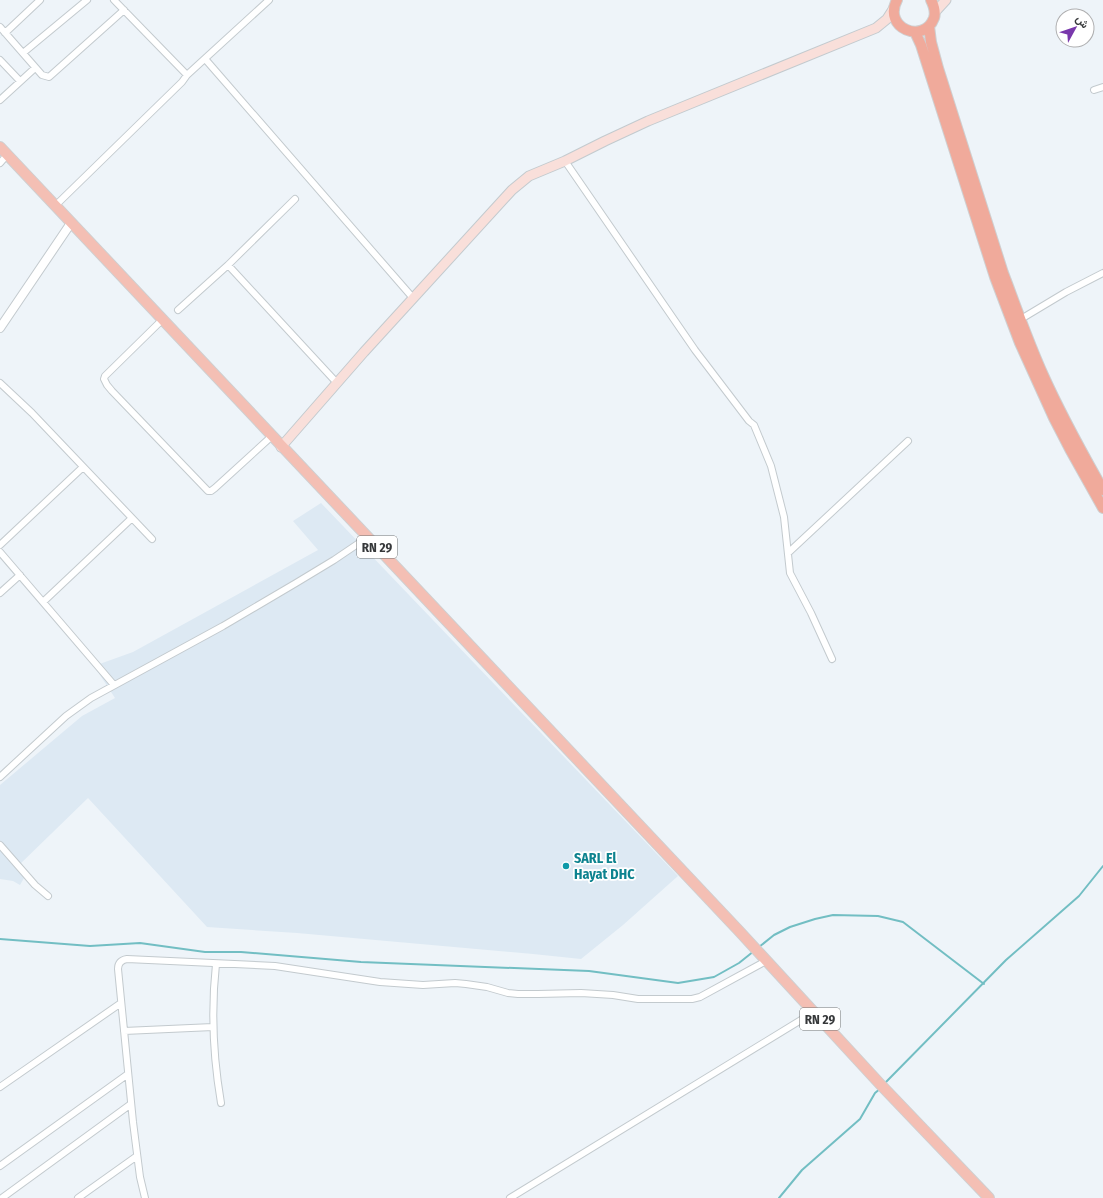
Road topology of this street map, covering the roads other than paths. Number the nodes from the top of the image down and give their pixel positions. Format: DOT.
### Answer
graph roads {
  1 [pos="40,0"];
  2 [pos="87,0"];
  3 [pos="114,0"];
  4 [pos="269,0"];
  5 [pos="931,0"];
  6 [pos="946,0"];
  7 [pos="896,4"];
  8 [pos="124,10"];
  9 [pos="935,12"];
  10 [pos="900,26"];
  11 [pos="929,26"];
  12 [pos="0,27"];
  13 [pos="876,28"];
  14 [pos="915,32"];
  15 [pos="6,33"];
  16 [pos="23,53"];
  17 [pos="0,60"];
  18 [pos="206,60"];
  19 [pos="36,68"];
  20 [pos="187,75"];
  21 [pos="20,82"];
  22 [pos="1103,87"];
  23 [pos="1094,90"];
  24 [pos="0,100"];
  25 [pos="0,148"];
  26 [pos="7,155"];
  27 [pos="565,161"];
  28 [pos="0,163"];
  29 [pos="295,199"];
  30 [pos="56,205"];
  31 [pos="71,222"];
  32 [pos="228,265"];
  33 [pos="1103,273"];
  34 [pos="413,298"];
  35 [pos="178,310"];
  36 [pos="1021,319"];
  37 [pos="162,320"];
  38 [pos="0,328"];
  39 [pos="0,383"];
  40 [pos="337,383"];
  41 [pos="272,436"];
  42 [pos="908,441"];
  43 [pos="282,447"];
  44 [pos="83,467"];
  45 [pos="1103,490"];
  46 [pos="1103,508"];
  47 [pos="132,518"];
  48 [pos="368,537"];
  49 [pos="152,539"];
  50 [pos="0,545"];
  51 [pos="0,552"];
  52 [pos="788,553"];
  53 [pos="20,575"];
  54 [pos="0,593"];
  55 [pos="43,602"];
  56 [pos="832,659"];
  57 [pos="114,685"];
  58 [pos="0,777"];
  59 [pos="0,846"];
  60 [pos="48,896"];
  61 [pos="760,954"];
  62 [pos="216,964"];
  63 [pos="121,1003"];
  64 [pos="814,1012"];
  65 [pos="213,1027"];
  66 [pos="124,1031"];
  67 [pos="128,1074"];
  68 [pos="0,1087"];
  69 [pos="221,1103"];
  70 [pos="131,1104"];
  71 [pos="137,1156"];
  72 [pos="0,1166"];
  73 [pos="2,1198"];
  74 [pos="78,1198"];
  75 [pos="145,1198"];
  76 [pos="510,1198"];
  77 [pos="989,1198"];
  1 -- 15 [label="street"];
  2 -- 16 [label="street"];
  3 -- 8 [label="street"];
  4 -- 18 [label="street"];
  5 -- 9 [label="highway"];
  6 -- 9 [label="main road"];
  7 -- 10 [label="highway"];
  7 -- 13 [label="main road"];
  8 -- 19 [label="street"];
  8 -- 20 [label="street"];
  9 -- 11 [label="highway"];
  10 -- 13 [label="main road"];
  10 -- 14 [label="highway"];
  11 -- 14 [label="highway"];
  11 -- 36 [label="highway"];
  12 -- 15 [label="street"];
  13 -- 27 [label="main road"];
  14 -- 46 [label="highway"];
  15 -- 16 [label="street"];
  16 -- 19 [label="street"];
  17 -- 21 [label="street"];
  18 -- 20 [label="street"];
  18 -- 34 [label="street"];
  19 -- 21 [label="street"];
  20 -- 30 [label="street"];
  21 -- 24 [label="street"];
  22 -- 23 [label="street"];
  25 -- 26 [label="main road, RN 29"];
  26 -- 28 [label="street"];
  26 -- 30 [label="main road, RN 29"];
  27 -- 34 [label="main road"];
  27 -- 52 [label="street"];
  29 -- 32 [label="street"];
  30 -- 31 [label="main road, RN 29"];
  31 -- 37 [label="main road, RN 29"];
  31 -- 38 [label="street"];
  32 -- 35 [label="street"];
  32 -- 40 [label="street"];
  33 -- 36 [label="street"];
  34 -- 40 [label="main road"];
  36 -- 45 [label="highway"];
  37 -- 41 [label="main road, RN 29"];
  37 -- 41 [label="street"];
  39 -- 44 [label="street"];
  40 -- 43 [label="main road"];
  41 -- 43 [label="main road, RN 29"];
  42 -- 52 [label="street"];
  43 -- 48 [label="main road, RN 29"];
  44 -- 47 [label="street"];
  44 -- 50 [label="street"];
  47 -- 49 [label="street"];
  47 -- 55 [label="street"];
  48 -- 57 [label="street"];
  48 -- 61 [label="main road, RN 29"];
  51 -- 53 [label="street"];
  52 -- 56 [label="street"];
  53 -- 54 [label="street"];
  53 -- 55 [label="street"];
  55 -- 57 [label="street"];
  57 -- 58 [label="street"];
  59 -- 60 [label="street"];
  61 -- 62 [label="street"];
  61 -- 64 [label="main road, RN 29"];
  62 -- 63 [label="street"];
  62 -- 65 [label="street"];
  63 -- 66 [label="street"];
  63 -- 68 [label="street"];
  64 -- 76 [label="street"];
  64 -- 77 [label="main road, RN 29"];
  65 -- 66 [label="street"];
  65 -- 69 [label="street"];
  66 -- 67 [label="street"];
  67 -- 70 [label="street"];
  67 -- 72 [label="street"];
  70 -- 71 [label="street"];
  70 -- 73 [label="street"];
  71 -- 74 [label="street"];
  71 -- 75 [label="street"];
}
